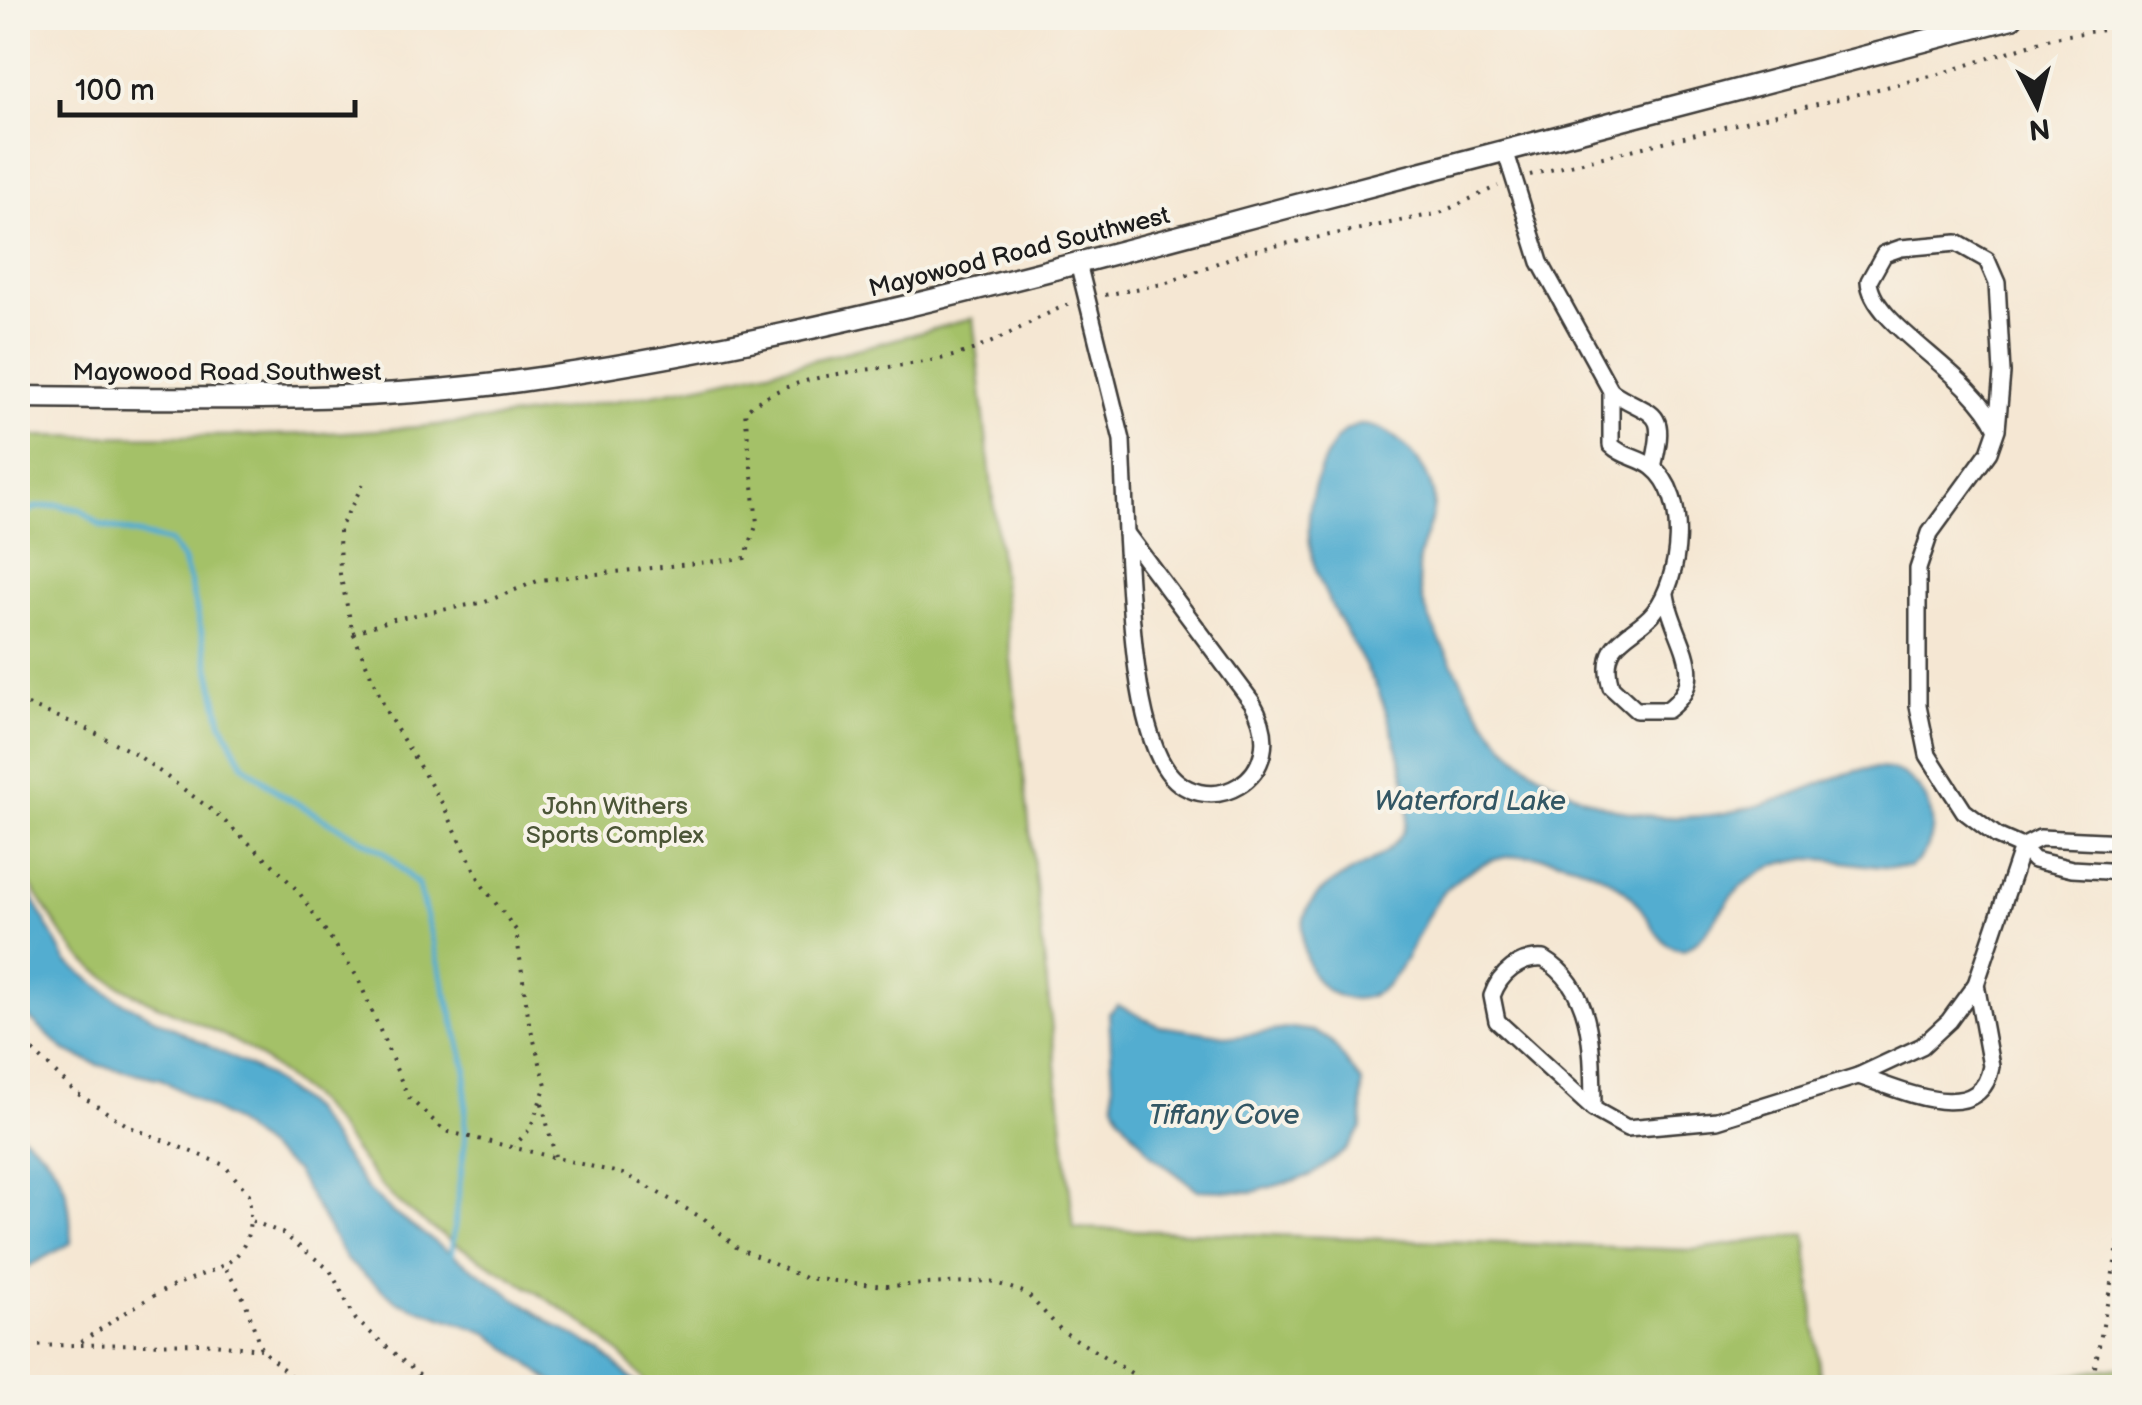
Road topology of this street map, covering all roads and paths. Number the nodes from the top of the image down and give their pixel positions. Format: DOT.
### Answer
graph roads {
  1 [pos="2012,18"];
  2 [pos="2124,27"];
  3 [pos="1506,150"];
  4 [pos="1513,180"];
  5 [pos="1078,263"];
  6 [pos="1087,298"];
  7 [pos="1611,391"];
  8 [pos="18,397"];
  9 [pos="1997,430"];
  10 [pos="1654,467"];
  11 [pos="362,484"];
  12 [pos="1126,533"];
  13 [pos="1666,594"];
  14 [pos="353,633"];
  15 [pos="18,701"];
  16 [pos="2124,842"];
  17 [pos="2022,847"];
  18 [pos="2124,872"];
  19 [pos="1976,984"];
  20 [pos="18,1036"];
  21 [pos="1858,1076"];
  22 [pos="542,1102"];
  23 [pos="1594,1110"];
  24 [pos="512,1148"];
  25 [pos="555,1156"];
  26 [pos="2124,1215"];
  27 [pos="252,1221"];
  28 [pos="226,1268"];
  29 [pos="79,1343"];
  30 [pos="18,1346"];
  31 [pos="261,1349"];
  32 [pos="304,1388"];
  33 [pos="434,1388"];
  34 [pos="1156,1388"];
  35 [pos="2091,1388"];
  1 -- 3 [label="street, Mayowood Road Southwest"];
  2 -- 4 [label="path"];
  3 -- 4 [label="street"];
  3 -- 5 [label="street, Mayowood Road Southwest"];
  4 -- 6 [label="path"];
  4 -- 7 [label="street"];
  5 -- 6 [label="street"];
  5 -- 8 [label="street, Mayowood Road Southwest"];
  6 -- 12 [label="street"];
  6 -- 14 [label="path"];
  7 -- 10 [label="street"];
  7 -- 10 [label="street"];
  9 -- 9 [label="street"];
  9 -- 17 [label="street"];
  10 -- 13 [label="street"];
  11 -- 14 [label="path"];
  12 -- 12 [label="street"];
  13 -- 13 [label="street"];
  14 -- 22 [label="path"];
  15 -- 24 [label="path"];
  16 -- 17 [label="street"];
  17 -- 18 [label="street"];
  17 -- 19 [label="street"];
  19 -- 21 [label="street"];
  19 -- 21 [label="street"];
  20 -- 27 [label="path"];
  21 -- 23 [label="street"];
  22 -- 24 [label="path"];
  22 -- 25 [label="path"];
  23 -- 23 [label="street"];
  24 -- 25 [label="path"];
  25 -- 34 [label="path"];
  26 -- 35 [label="path"];
  27 -- 28 [label="path"];
  27 -- 33 [label="path"];
  28 -- 29 [label="path"];
  28 -- 31 [label="path"];
  29 -- 30 [label="path"];
  29 -- 31 [label="path"];
  31 -- 32 [label="path"];
}
